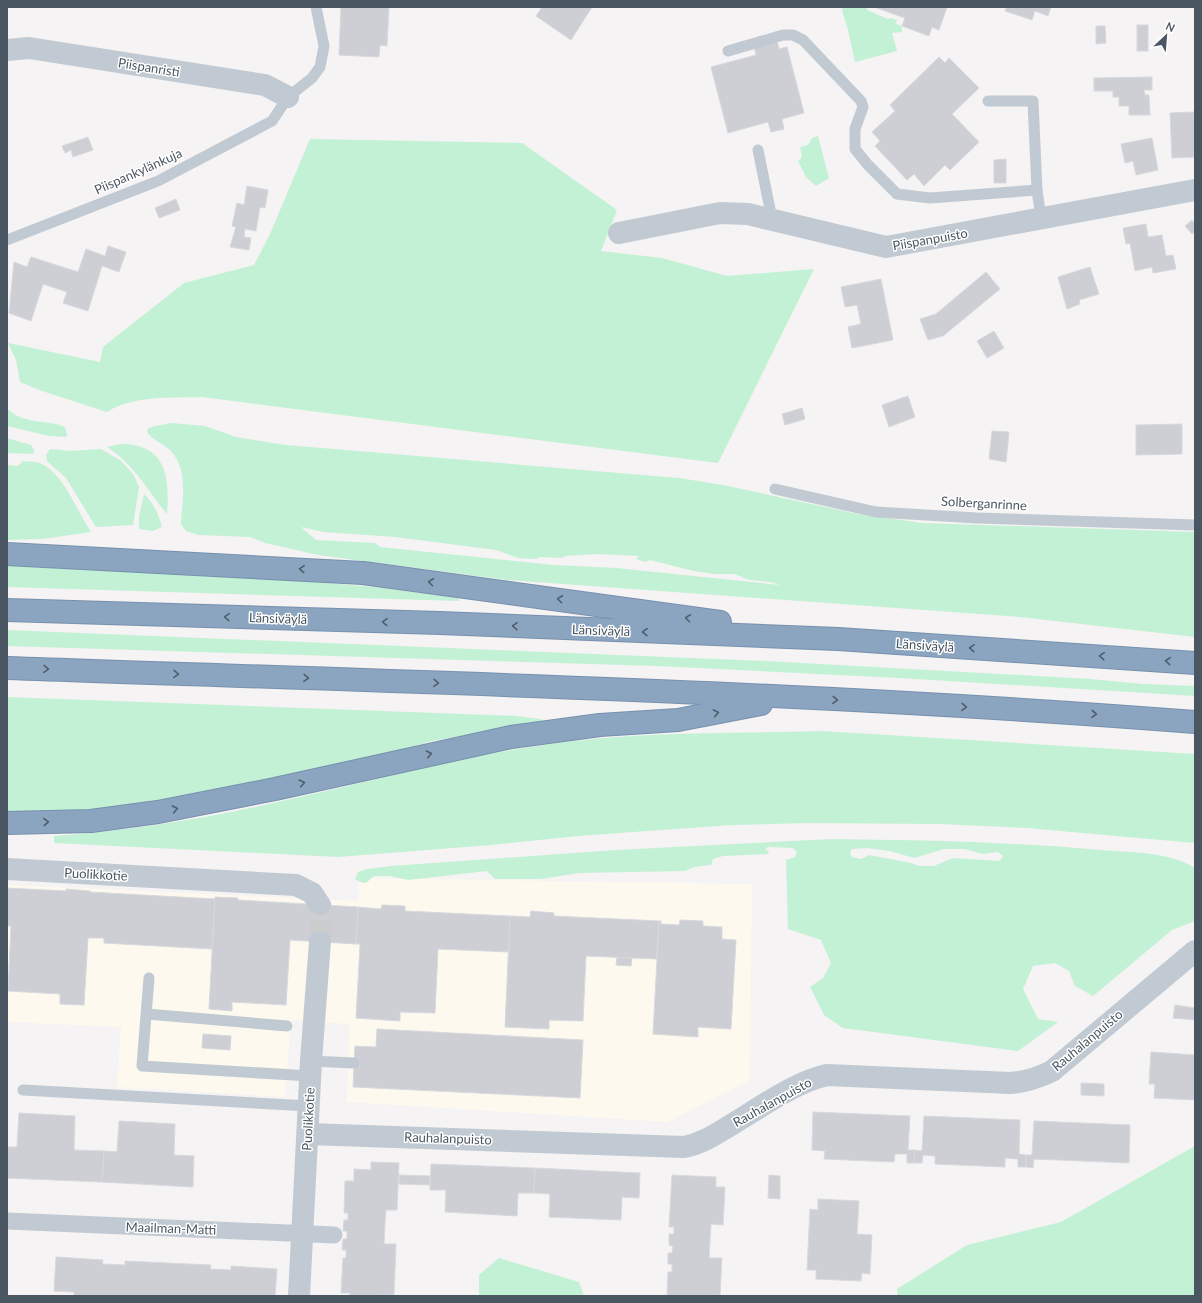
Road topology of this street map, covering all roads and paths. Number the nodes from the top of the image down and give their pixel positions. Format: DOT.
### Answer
graph roads {
  1 [pos="316,7"];
  2 [pos="7,50"];
  3 [pos="728,51"];
  4 [pos="288,97"];
  5 [pos="988,100"];
  6 [pos="758,150"];
  7 [pos="1037,190"];
  8 [pos="1195,190"];
  9 [pos="1041,218"];
  10 [pos="772,219"];
  11 [pos="619,233"];
  12 [pos="7,240"];
  13 [pos="775,489"];
  14 [pos="1195,525"];
  15 [pos="7,554"];
  16 [pos="7,610"];
  17 [pos="838,639"];
  18 [pos="1195,663"];
  19 [pos="7,668"];
  20 [pos="796,698"];
  21 [pos="1195,722"];
  22 [pos="7,823"];
  23 [pos="7,869"];
  24 [pos="320,905"];
  25 [pos="320,942"];
  26 [pos="1195,951"];
  27 [pos="149,978"];
  28 [pos="147,1014"];
  29 [pos="286,1026"];
  30 [pos="354,1063"];
  31 [pos="311,1068"];
  32 [pos="23,1090"];
  33 [pos="309,1106"];
  34 [pos="308,1134"];
  35 [pos="7,1222"];
  36 [pos="303,1233"];
  37 [pos="334,1235"];
  38 [pos="299,1296"];
  1 -- 4 [label="lane, Piispankylänkuja"];
  2 -- 4 [label="street, Piispanristi"];
  3 -- 7 [label="lane"];
  4 -- 12 [label="lane, Piispankylänkuja"];
  5 -- 7 [label="lane"];
  6 -- 10 [label="lane"];
  7 -- 9 [label="lane"];
  8 -- 9 [label="street, Piispanpuisto"];
  9 -- 10 [label="street, Piispanpuisto"];
  10 -- 11 [label="street, Piispanpuisto"];
  13 -- 14 [label="lane, Solberganrinne"];
  17 -- 15 [label="highway, one-way"];
  17 -- 16 [label="highway, Länsiväylä, one-way"];
  18 -- 17 [label="highway, Länsiväylä, one-way"];
  19 -- 20 [label="highway, one-way"];
  20 -- 21 [label="highway, one-way"];
  22 -- 20 [label="highway, one-way"];
  23 -- 24 [label="street, Puolikkotie"];
  25 -- 31 [label="street, Puolikkotie"];
  26 -- 34 [label="street, Rauhalanpuisto"];
  27 -- 28 [label="lane"];
  28 -- 29 [label="lane"];
  28 -- 31 [label="lane"];
  30 -- 31 [label="lane"];
  31 -- 33 [label="street, Puolikkotie"];
  32 -- 33 [label="lane"];
  33 -- 34 [label="street, Puolikkotie"];
  34 -- 36 [label="street, Puolikkotie"];
  35 -- 36 [label="street, Maailman-Matti"];
  36 -- 37 [label="street, Maailman-Matti"];
  36 -- 38 [label="street, Puolikkotie"];
}
